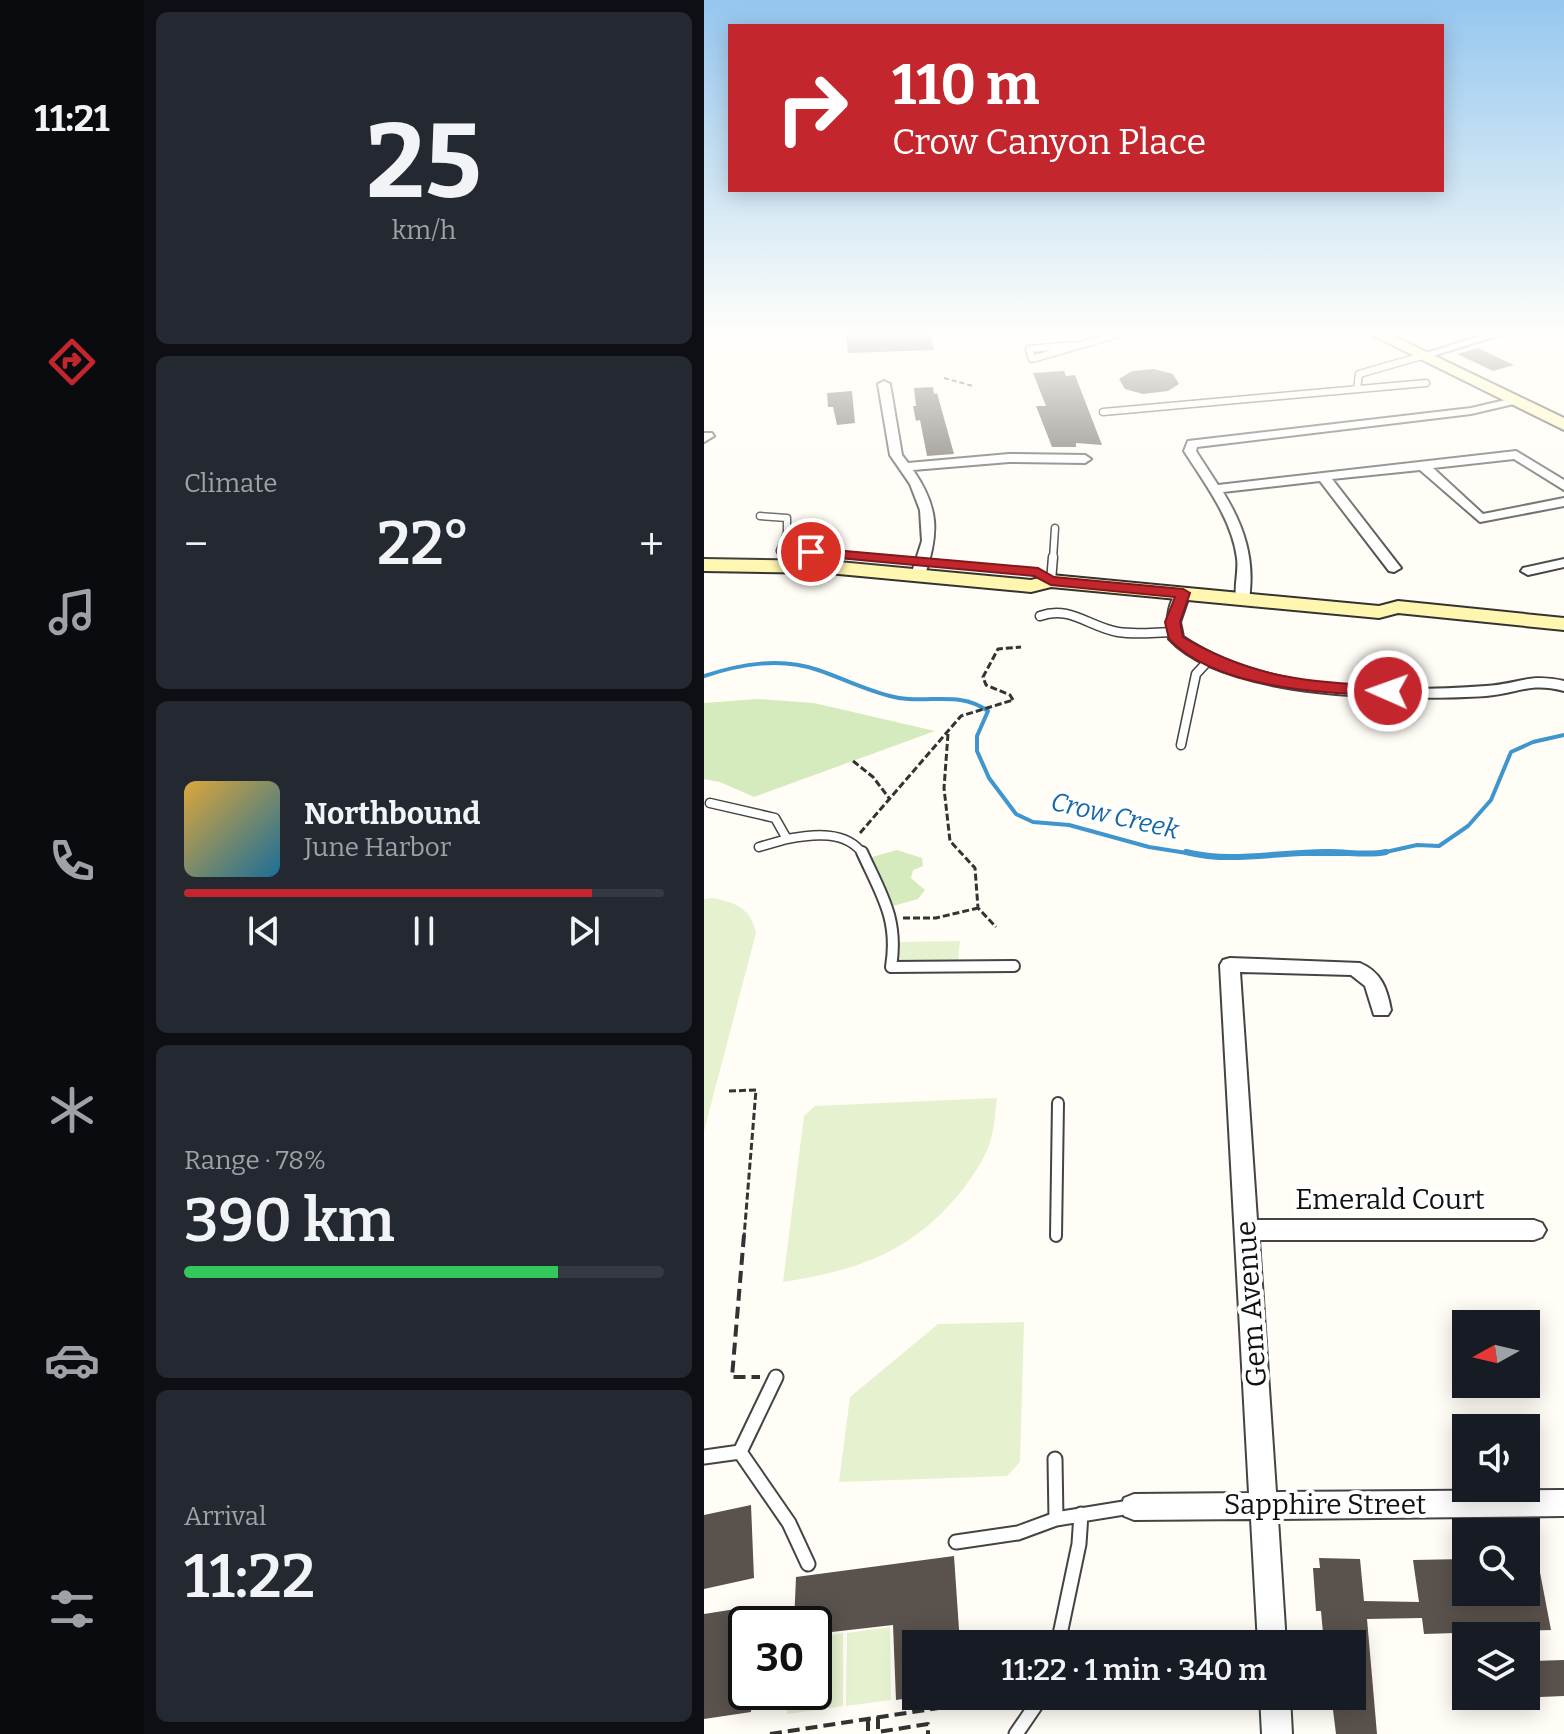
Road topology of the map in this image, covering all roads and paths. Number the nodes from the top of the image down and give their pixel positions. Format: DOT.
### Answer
graph roads {
  1 [pos="889,412"];
  2 [pos="1463,412"];
  3 [pos="1537,412"];
  4 [pos="1564,425"];
  5 [pos="1085,459"];
  6 [pos="1423,466"];
  7 [pos="903,467"];
  8 [pos="1324,477"];
  9 [pos="1564,486"];
  10 [pos="1215,489"];
  11 [pos="1564,502"];
  12 [pos="760,516"];
  13 [pos="1055,528"];
  14 [pos="780,551"];
  15 [pos="704,552"];
  16 [pos="1564,563"];
  17 [pos="704,565"];
  18 [pos="921,568"];
  19 [pos="1394,568"];
  20 [pos="1528,571"];
  21 [pos="1051,581"];
  22 [pos="1183,593"];
  23 [pos="1242,599"];
  24 [pos="1379,612"];
  25 [pos="1040,616"];
  26 [pos="1564,624"];
  27 [pos="1175,632"];
  28 [pos="1564,640"];
  29 [pos="1021,647"];
  30 [pos="1209,660"];
  31 [pos="1564,686"];
  32 [pos="948,731"];
  33 [pos="1181,745"];
  34 [pos="853,761"];
  35 [pos="889,798"];
  36 [pos="710,803"];
  37 [pos="787,839"];
  38 [pos="853,843"];
  39 [pos="759,847"];
  40 [pos="978,908"];
  41 [pos="891,917"];
  42 [pos="996,927"];
  43 [pos="1014,966"];
  44 [pos="1381,1010"];
  45 [pos="729,1091"];
  46 [pos="1058,1103"];
  47 [pos="1246,1230"];
  48 [pos="1534,1230"];
  49 [pos="1056,1236"];
  50 [pos="776,1377"];
  51 [pos="740,1452"];
  52 [pos="704,1457"];
  53 [pos="1055,1459"];
  54 [pos="1564,1503"];
  55 [pos="1264,1504"];
  56 [pos="1134,1507"];
  57 [pos="1081,1514"];
  58 [pos="1056,1519"];
  59 [pos="956,1542"];
  60 [pos="808,1564"];
  61 [pos="1061,1630"];
  62 [pos="1271,1630"];
  63 [pos="924,1710"];
  64 [pos="1032,1710"];
  65 [pos="1276,1710"];
  66 [pos="878,1717"];
  67 [pos="868,1719"];
  68 [pos="770,1734"];
  69 [pos="868,1734"];
  70 [pos="928,1734"];
  71 [pos="1016,1734"];
  72 [pos="1277,1734"];
  1 -- 7 [label="street"];
  2 -- 10 [label="street"];
  3 -- 4 [label="main road"];
  5 -- 7 [label="street"];
  6 -- 8 [label="street"];
  6 -- 9 [label="street"];
  6 -- 11 [label="street"];
  7 -- 18 [label="street"];
  8 -- 10 [label="street"];
  8 -- 19 [label="street"];
  10 -- 23 [label="street"];
  12 -- 14 [label="lane"];
  13 -- 21 [label="lane"];
  14 -- 15 [label="main road"];
  14 -- 18 [label="main road"];
  16 -- 20 [label="street"];
  17 -- 18 [label="main road"];
  18 -- 21 [label="main road"];
  21 -- 22 [label="main road"];
  22 -- 23 [label="main road"];
  22 -- 27 [label="street"];
  23 -- 24 [label="main road"];
  24 -- 26 [label="main road"];
  24 -- 28 [label="main road"];
  25 -- 27 [label="lane"];
  27 -- 30 [label="street"];
  29 -- 32 [label="path"];
  30 -- 31 [label="street"];
  30 -- 33 [label="lane"];
  32 -- 35 [label="path"];
  32 -- 40 [label="path"];
  34 -- 35 [label="path"];
  35 -- 38 [label="path"];
  36 -- 37 [label="lane"];
  37 -- 38 [label="lane"];
  37 -- 39 [label="lane"];
  38 -- 41 [label="lane"];
  40 -- 41 [label="path"];
  40 -- 42 [label="path"];
  41 -- 43 [label="lane"];
  44 -- 47 [label="street, Gem Avenue"];
  45 -- 50 [label="path"];
  46 -- 49 [label="lane"];
  47 -- 48 [label="street, Emerald Court"];
  47 -- 55 [label="street, Gem Avenue"];
  50 -- 51 [label="lane"];
  51 -- 52 [label="lane"];
  51 -- 60 [label="lane"];
  53 -- 58 [label="lane"];
  54 -- 55 [label="street, Sapphire Street"];
  55 -- 56 [label="street, Sapphire Street"];
  55 -- 62 [label="street, Gem Avenue"];
  56 -- 57 [label="lane"];
  57 -- 58 [label="lane"];
  57 -- 61 [label="lane"];
  58 -- 59 [label="lane"];
  63 -- 66 [label="path"];
  64 -- 71 [label="lane"];
  65 -- 72 [label="street"];
  66 -- 67 [label="path"];
  66 -- 70 [label="path"];
  67 -- 68 [label="path"];
  67 -- 69 [label="path"];
}
